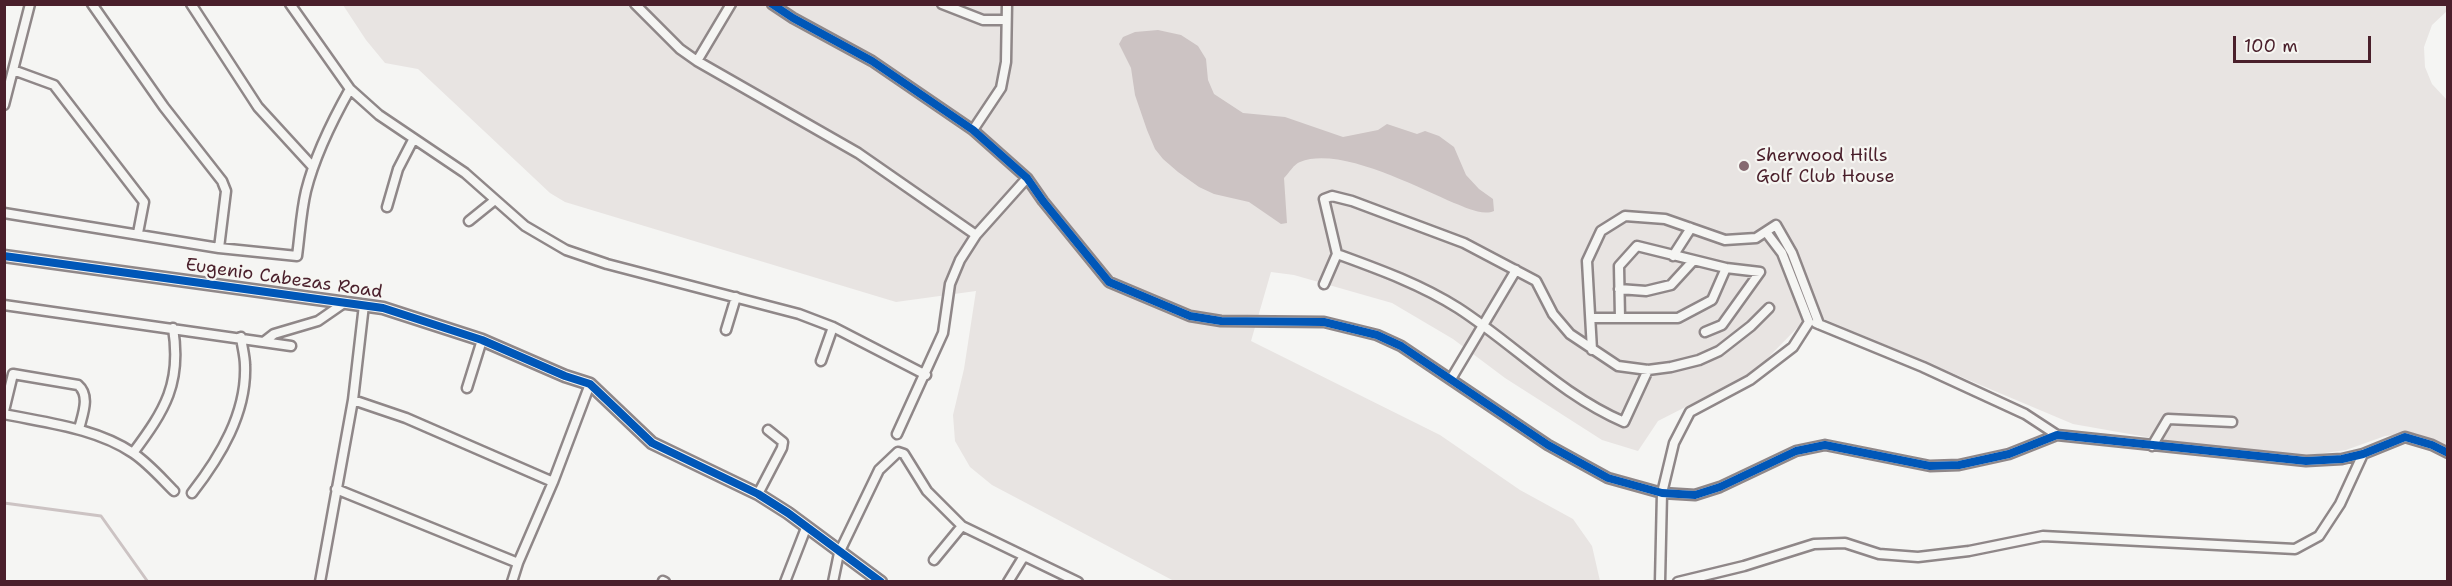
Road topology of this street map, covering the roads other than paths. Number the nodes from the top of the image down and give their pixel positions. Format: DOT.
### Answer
graph roads {
  1 [pos="30,4"];
  2 [pos="92,4"];
  3 [pos="191,4"];
  4 [pos="290,4"];
  5 [pos="635,4"];
  6 [pos="731,4"];
  7 [pos="772,4"];
  8 [pos="942,4"];
  9 [pos="1007,4"];
  10 [pos="1005,20"];
  11 [pos="697,61"];
  12 [pos="13,70"];
  13 [pos="350,89"];
  14 [pos="4,105"];
  15 [pos="973,130"];
  16 [pos="413,140"];
  17 [pos="313,167"];
  18 [pos="1027,178"];
  19 [pos="495,200"];
  20 [pos="387,207"];
  21 [pos="4,213"];
  22 [pos="469,221"];
  23 [pos="1690,228"];
  24 [pos="1766,232"];
  25 [pos="138,233"];
  26 [pos="976,235"];
  27 [pos="219,248"];
  28 [pos="1337,254"];
  29 [pos="4,256"];
  30 [pos="1673,256"];
  31 [pos="1693,261"];
  32 [pos="1726,268"];
  33 [pos="1516,270"];
  34 [pos="1324,284"];
  35 [pos="1619,290"];
  36 [pos="736,297"];
  37 [pos="344,303"];
  38 [pos="4,304"];
  39 [pos="364,305"];
  40 [pos="1769,308"];
  41 [pos="1591,318"];
  42 [pos="1620,318"];
  43 [pos="1809,322"];
  44 [pos="1819,324"];
  45 [pos="1483,326"];
  46 [pos="833,327"];
  47 [pos="173,328"];
  48 [pos="726,330"];
  49 [pos="1705,332"];
  50 [pos="241,337"];
  51 [pos="265,340"];
  52 [pos="482,340"];
  53 [pos="291,346"];
  54 [pos="1592,350"];
  55 [pos="821,361"];
  56 [pos="1648,370"];
  57 [pos="926,375"];
  58 [pos="1451,379"];
  59 [pos="590,384"];
  60 [pos="467,387"];
  61 [pos="353,400"];
  62 [pos="4,412"];
  63 [pos="2232,422"];
  64 [pos="79,429"];
  65 [pos="768,430"];
  66 [pos="897,434"];
  67 [pos="2057,435"];
  68 [pos="2152,446"];
  69 [pos="133,453"];
  70 [pos="2448,453"];
  71 [pos="2363,454"];
  72 [pos="553,482"];
  73 [pos="336,489"];
  74 [pos="174,491"];
  75 [pos="1662,493"];
  76 [pos="192,494"];
  77 [pos="758,494"];
  78 [pos="962,526"];
  79 [pos="806,528"];
  80 [pos="839,553"];
  81 [pos="1024,556"];
  82 [pos="934,560"];
  83 [pos="518,563"];
  84 [pos="320,582"];
  85 [pos="512,582"];
  86 [pos="785,582"];
  87 [pos="833,582"];
  88 [pos="881,582"];
  89 [pos="1008,582"];
  90 [pos="1078,582"];
  91 [pos="1660,582"];
  92 [pos="1677,582"];
  1 -- 12 [label="street"];
  2 -- 27 [label="street"];
  3 -- 17 [label="street"];
  4 -- 13 [label="street"];
  5 -- 11 [label="street"];
  6 -- 11 [label="street"];
  7 -- 15 [label="street"];
  8 -- 10 [label="street"];
  9 -- 10 [label="street"];
  10 -- 15 [label="street"];
  11 -- 26 [label="street"];
  12 -- 14 [label="street"];
  12 -- 25 [label="street"];
  13 -- 16 [label="street"];
  13 -- 17 [label="street"];
  15 -- 18 [label="street"];
  16 -- 19 [label="street"];
  16 -- 20 [label="street"];
  17 -- 27 [label="street"];
  18 -- 26 [label="street"];
  18 -- 58 [label="street"];
  19 -- 22 [label="street"];
  19 -- 36 [label="street"];
  21 -- 25 [label="street"];
  23 -- 24 [label="street"];
  23 -- 30 [label="street"];
  23 -- 41 [label="street"];
  24 -- 43 [label="street"];
  24 -- 44 [label="street"];
  25 -- 27 [label="street"];
  26 -- 57 [label="street"];
  28 -- 33 [label="street"];
  28 -- 34 [label="street"];
  28 -- 45 [label="street"];
  29 -- 37 [label="street, Eugenio Cabezas Road"];
  30 -- 31 [label="street"];
  30 -- 35 [label="street"];
  31 -- 32 [label="street"];
  31 -- 35 [label="street"];
  32 -- 42 [label="street"];
  32 -- 49 [label="street"];
  33 -- 45 [label="street"];
  33 -- 54 [label="street"];
  35 -- 42 [label="street"];
  36 -- 46 [label="street"];
  36 -- 48 [label="street"];
  37 -- 39 [label="street, Eugenio Cabezas Road"];
  37 -- 51 [label="street"];
  38 -- 47 [label="street"];
  39 -- 52 [label="street, Eugenio Cabezas Road"];
  39 -- 61 [label="street"];
  40 -- 56 [label="street"];
  41 -- 42 [label="street"];
  41 -- 54 [label="street"];
  43 -- 44 [label="street"];
  43 -- 75 [label="street"];
  44 -- 67 [label="street"];
  45 -- 56 [label="street"];
  45 -- 58 [label="street"];
  46 -- 55 [label="street"];
  46 -- 57 [label="street"];
  47 -- 50 [label="street"];
  47 -- 69 [label="street"];
  50 -- 51 [label="street"];
  50 -- 76 [label="street"];
  51 -- 53 [label="street"];
  52 -- 59 [label="street, Eugenio Cabezas Road"];
  52 -- 60 [label="street"];
  54 -- 56 [label="street"];
  57 -- 66 [label="street"];
  58 -- 75 [label="street"];
  59 -- 72 [label="street"];
  59 -- 77 [label="street, Eugenio Cabezas Road"];
  61 -- 72 [label="street"];
  61 -- 73 [label="street"];
  62 -- 64 [label="street"];
  62 -- 64 [label="street"];
  63 -- 68 [label="street"];
  64 -- 69 [label="street"];
  65 -- 77 [label="street"];
  67 -- 68 [label="street"];
  67 -- 75 [label="street"];
  68 -- 71 [label="street"];
  69 -- 74 [label="street"];
  70 -- 71 [label="street"];
  71 -- 92 [label="street"];
  72 -- 83 [label="street"];
  73 -- 83 [label="street"];
  73 -- 84 [label="street"];
  75 -- 91 [label="street"];
  77 -- 79 [label="street, Eugenio Cabezas Road"];
  78 -- 80 [label="street"];
  78 -- 81 [label="street"];
  78 -- 82 [label="street"];
  79 -- 80 [label="street, Eugenio Cabezas Road"];
  79 -- 86 [label="street"];
  80 -- 87 [label="street"];
  80 -- 88 [label="street, Eugenio Cabezas Road"];
  81 -- 89 [label="street"];
  81 -- 90 [label="street"];
  83 -- 85 [label="street"];
}
